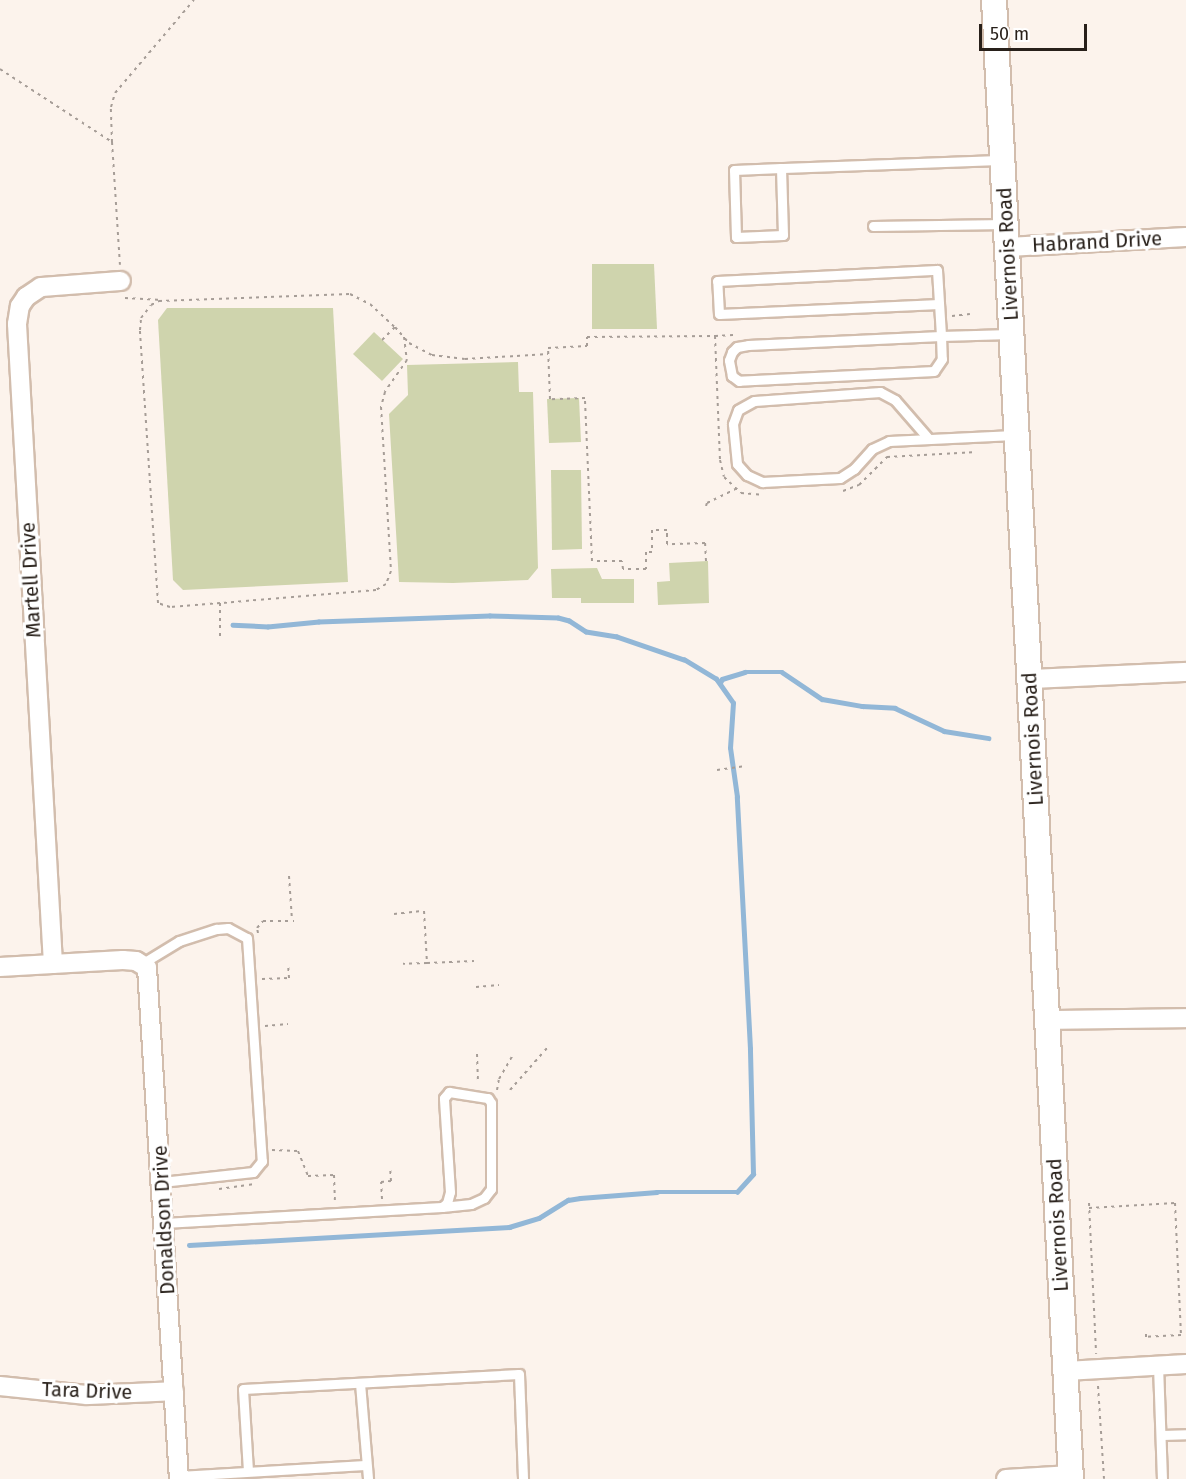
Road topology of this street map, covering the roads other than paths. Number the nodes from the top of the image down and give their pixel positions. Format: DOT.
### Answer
graph roads {
  1 [pos="994,0"];
  2 [pos="1003,160"];
  3 [pos="781,168"];
  4 [pos="873,226"];
  5 [pos="1007,235"];
  6 [pos="1186,237"];
  7 [pos="121,283"];
  8 [pos="939,304"];
  9 [pos="1012,334"];
  10 [pos="941,336"];
  11 [pos="1017,435"];
  12 [pos="928,438"];
  13 [pos="1186,672"];
  14 [pos="1030,679"];
  15 [pos="143,963"];
  16 [pos="53,964"];
  17 [pos="0,967"];
  18 [pos="1186,1018"];
  19 [pos="1048,1020"];
  20 [pos="162,1182"];
  21 [pos="442,1207"];
  22 [pos="164,1223"];
  23 [pos="1186,1364"];
  24 [pos="1158,1365"];
  25 [pos="1066,1371"];
  26 [pos="360,1383"];
  27 [pos="0,1386"];
  28 [pos="174,1391"];
  29 [pos="1186,1434"];
  30 [pos="1162,1435"];
  31 [pos="365,1465"];
  32 [pos="248,1471"];
  33 [pos="1071,1477"];
  34 [pos="179,1478"];
  35 [pos="368,1479"];
  36 [pos="523,1479"];
  37 [pos="1006,1479"];
  38 [pos="1162,1479"];
  1 -- 2 [label="main road, Livernois Road"];
  2 -- 3 [label="lane"];
  2 -- 5 [label="main road, Livernois Road"];
  3 -- 3 [label="lane"];
  4 -- 5 [label="lane"];
  5 -- 6 [label="street, Habrand Drive"];
  5 -- 9 [label="main road, Livernois Road"];
  7 -- 16 [label="street, Martell Drive"];
  8 -- 8 [label="lane"];
  8 -- 10 [label="lane"];
  9 -- 10 [label="lane"];
  9 -- 11 [label="main road, Livernois Road"];
  10 -- 10 [label="lane"];
  11 -- 12 [label="lane"];
  11 -- 14 [label="main road, Livernois Road"];
  12 -- 12 [label="lane"];
  13 -- 14 [label="street"];
  14 -- 19 [label="main road, Livernois Road"];
  15 -- 16 [label="street"];
  15 -- 20 [label="street, Donaldson Drive"];
  15 -- 20 [label="lane"];
  16 -- 17 [label="street"];
  18 -- 19 [label="street"];
  19 -- 25 [label="main road, Livernois Road"];
  20 -- 22 [label="street, Donaldson Drive"];
  21 -- 21 [label="lane"];
  21 -- 22 [label="lane"];
  22 -- 28 [label="street, Donaldson Drive"];
  23 -- 24 [label="street"];
  24 -- 25 [label="street"];
  24 -- 30 [label="lane"];
  25 -- 33 [label="main road, Livernois Road"];
  26 -- 31 [label="lane"];
  26 -- 32 [label="lane"];
  26 -- 36 [label="lane"];
  27 -- 28 [label="street, Tara Drive"];
  28 -- 34 [label="street, Donaldson Drive"];
  29 -- 30 [label="lane"];
  30 -- 38 [label="lane"];
  31 -- 32 [label="lane"];
  31 -- 35 [label="lane"];
  32 -- 34 [label="lane"];
  33 -- 37 [label="street"];
}
